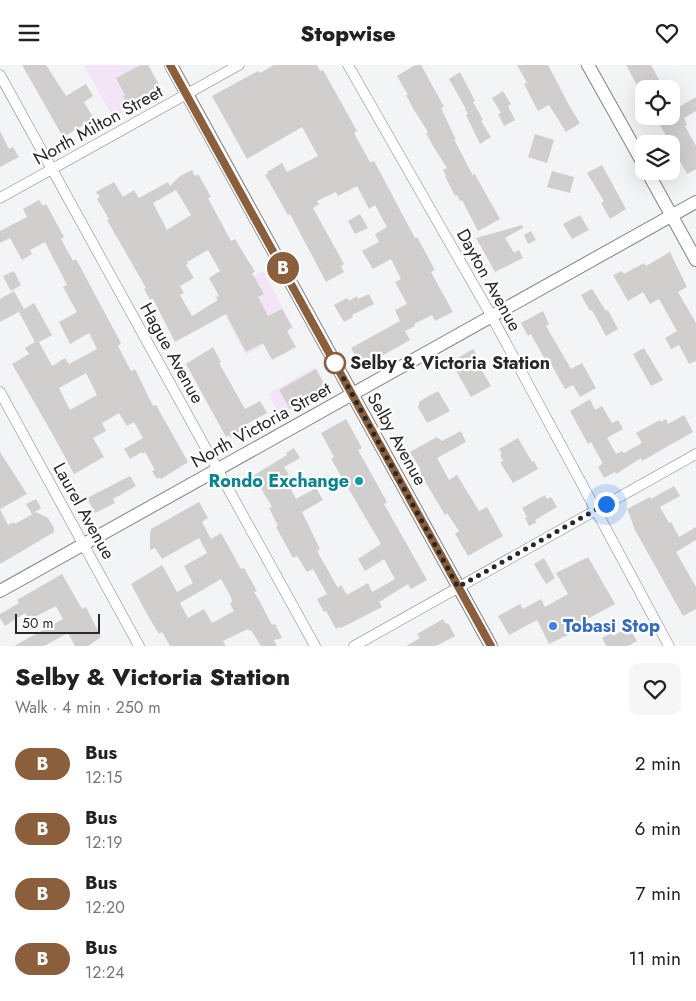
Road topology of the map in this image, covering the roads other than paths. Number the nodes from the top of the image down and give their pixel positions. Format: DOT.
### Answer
graph roads {
  1 [pos="170,65"];
  2 [pos="239,65"];
  3 [pos="348,65"];
  4 [pos="588,65"];
  5 [pos="0,75"];
  6 [pos="187,94"];
  7 [pos="635,149"];
  8 [pos="52,169"];
  9 [pos="652,180"];
  10 [pos="0,199"];
  11 [pos="696,202"];
  12 [pos="672,216"];
  13 [pos="696,260"];
  14 [pos="492,317"];
  15 [pos="0,393"];
  16 [pos="352,395"];
  17 [pos="696,454"];
  18 [pos="218,469"];
  19 [pos="596,509"];
  20 [pos="83,544"];
  21 [pos="458,587"];
  22 [pos="0,591"];
  23 [pos="139,646"];
  24 [pos="315,646"];
  25 [pos="354,646"];
  26 [pos="491,646"];
  27 [pos="669,646"];
  1 -- 6 [label="street, Selby Avenue"];
  2 -- 6 [label="street, North Milton Street"];
  3 -- 14 [label="street, Dayton Avenue"];
  4 -- 7 [label="street"];
  5 -- 8 [label="street, Hague Avenue"];
  6 -- 8 [label="street, North Milton Street"];
  6 -- 16 [label="street, Selby Avenue"];
  8 -- 10 [label="street, North Milton Street"];
  8 -- 18 [label="street, Hague Avenue"];
  9 -- 12 [label="street"];
  11 -- 12 [label="street, North Victoria Street"];
  12 -- 13 [label="street"];
  12 -- 14 [label="street, North Victoria Street"];
  14 -- 16 [label="street, North Victoria Street"];
  14 -- 19 [label="street, Dayton Avenue"];
  15 -- 20 [label="street, Laurel Avenue"];
  16 -- 18 [label="street, North Victoria Street"];
  16 -- 21 [label="street, Selby Avenue"];
  17 -- 19 [label="street"];
  18 -- 20 [label="street, North Victoria Street"];
  18 -- 24 [label="street, Hague Avenue"];
  19 -- 21 [label="street"];
  19 -- 27 [label="street, Dayton Avenue"];
  20 -- 22 [label="street, North Victoria Street"];
  20 -- 23 [label="street, Laurel Avenue"];
  21 -- 25 [label="street"];
  21 -- 26 [label="street, Selby Avenue"];
}
